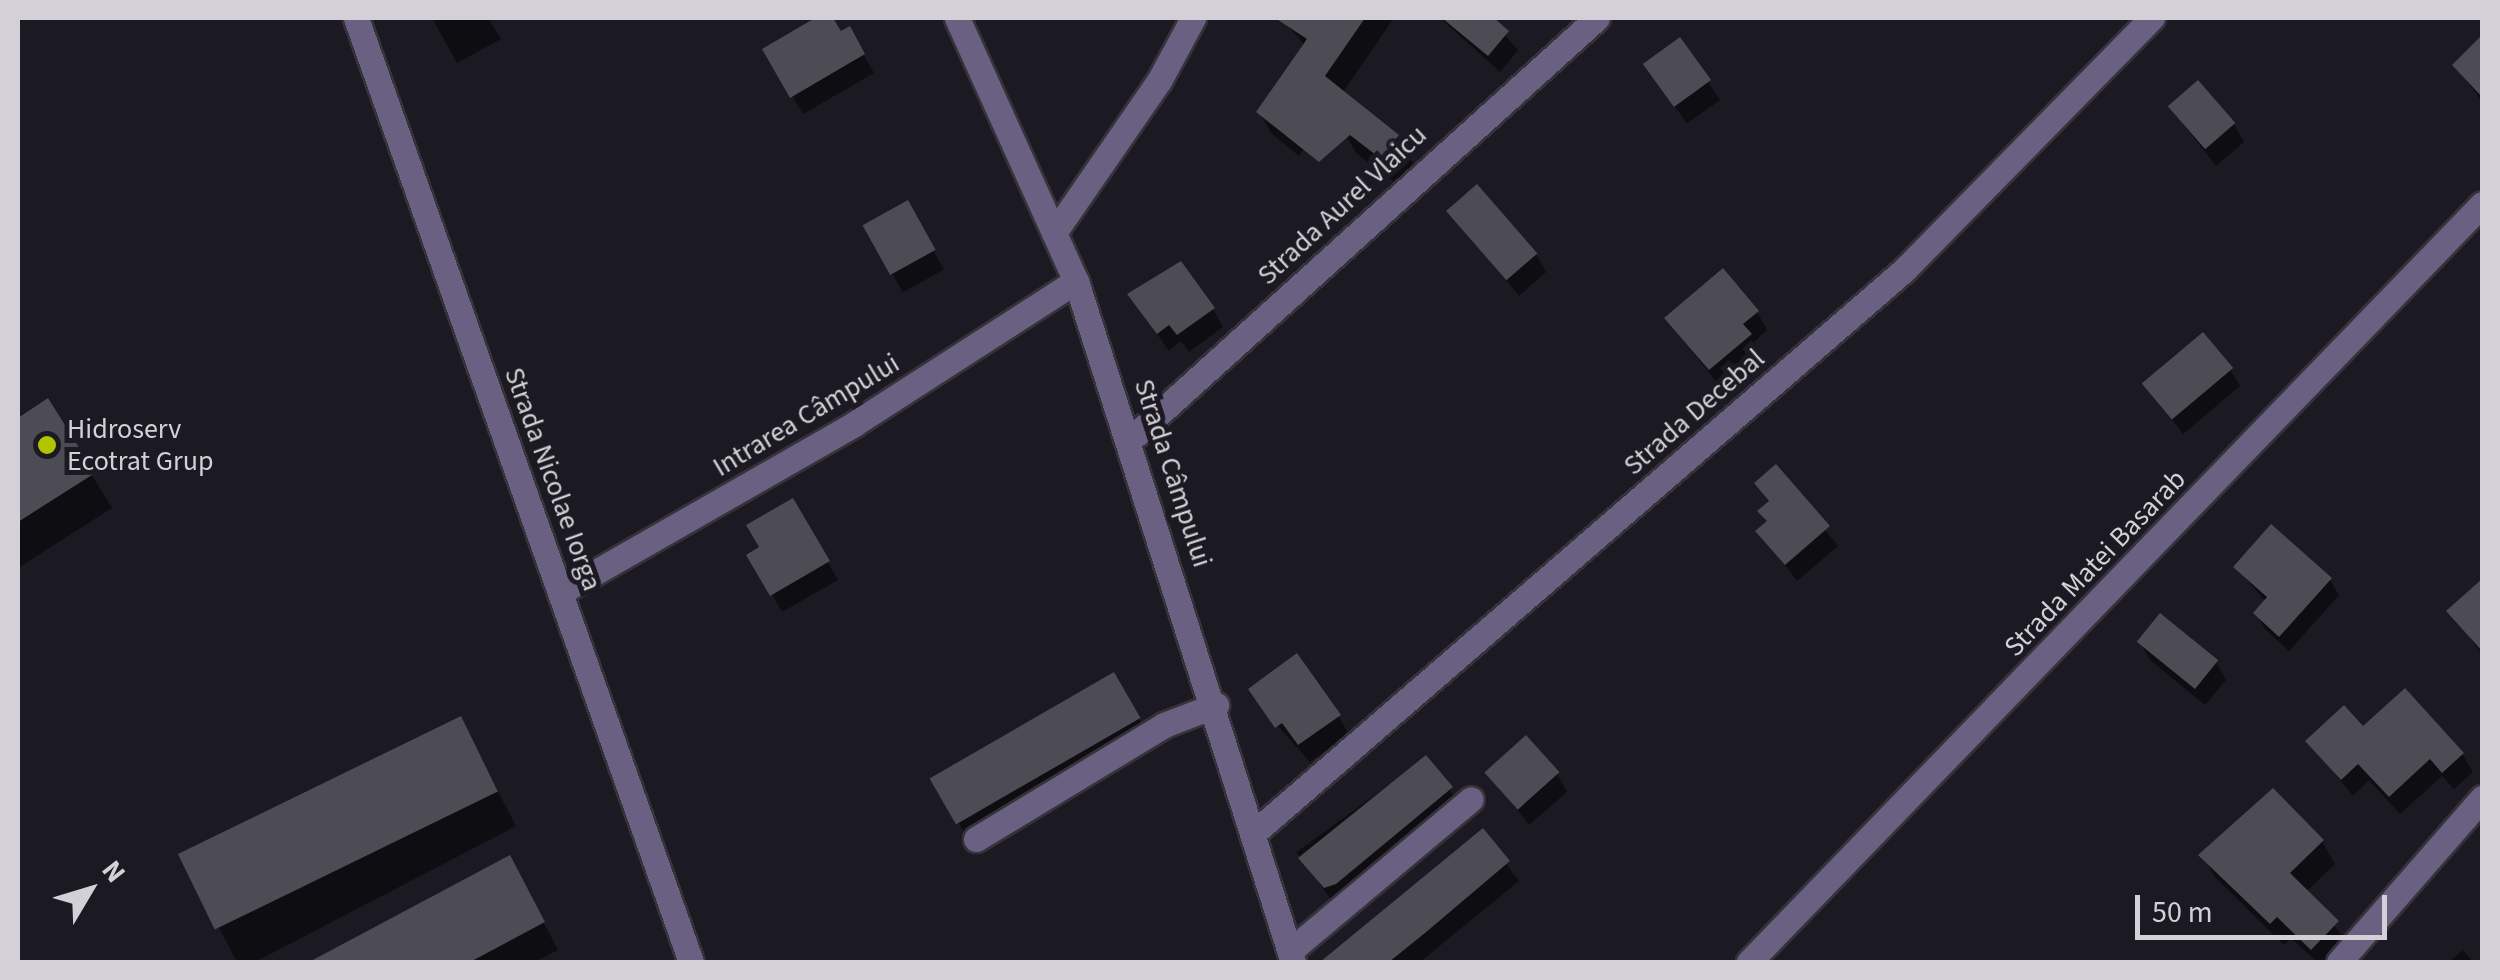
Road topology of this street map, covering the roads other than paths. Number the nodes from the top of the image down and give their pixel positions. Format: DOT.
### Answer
graph roads {
  1 [pos="356,18"];
  2 [pos="957,18"];
  3 [pos="1193,18"];
  4 [pos="1597,18"];
  5 [pos="2152,18"];
  6 [pos="2482,204"];
  7 [pos="1054,233"];
  8 [pos="1076,281"];
  9 [pos="1132,439"];
  10 [pos="562,592"];
  11 [pos="1216,704"];
  12 [pos="1471,798"];
  13 [pos="2482,798"];
  14 [pos="1256,831"];
  15 [pos="976,839"];
  16 [pos="1292,957"];
  17 [pos="690,962"];
  18 [pos="1749,962"];
  19 [pos="2339,962"];
  1 -- 10 [label="street, Strada Nicolae Iorga"];
  2 -- 7 [label="street, Strada Câmpului"];
  3 -- 7 [label="street"];
  4 -- 9 [label="street, Strada Aurel Vlaicu"];
  5 -- 14 [label="street, Strada Decebal"];
  6 -- 18 [label="street, Strada Matei Basarab"];
  7 -- 8 [label="street, Strada Câmpului"];
  8 -- 9 [label="street, Strada Câmpului"];
  8 -- 10 [label="street, Intrarea Câmpului"];
  9 -- 11 [label="street, Strada Câmpului"];
  10 -- 17 [label="street, Strada Nicolae Iorga"];
  11 -- 14 [label="street, Strada Câmpului"];
  11 -- 15 [label="street"];
  12 -- 16 [label="street"];
  13 -- 19 [label="street"];
  14 -- 16 [label="street, Strada Câmpului"];
}
